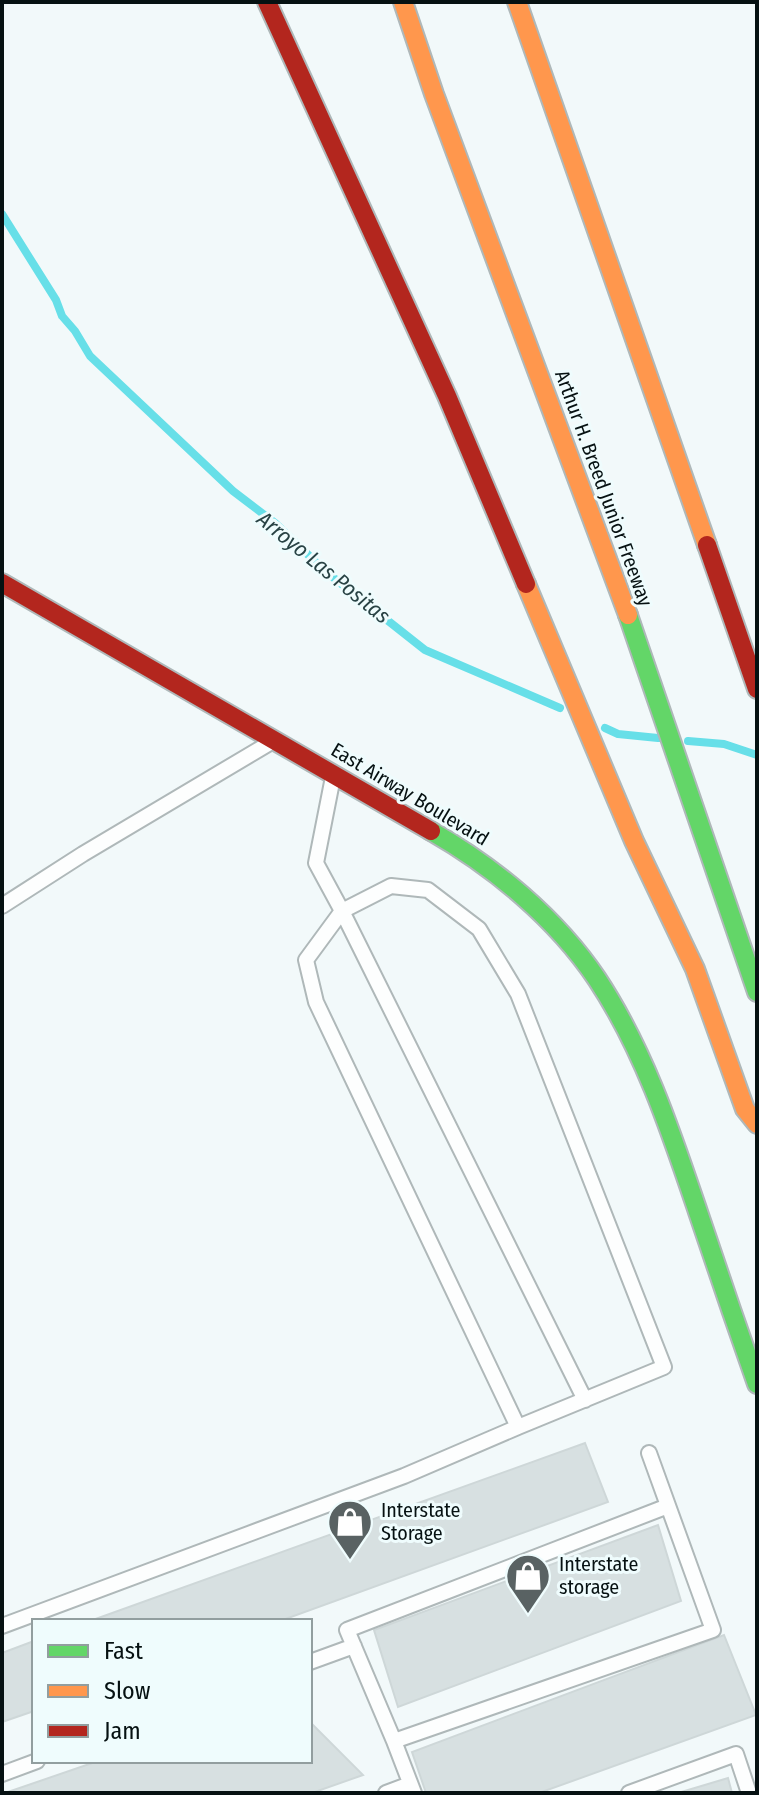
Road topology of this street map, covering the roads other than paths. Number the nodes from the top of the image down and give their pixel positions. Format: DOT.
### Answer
graph roads {
  1 [pos="267,2"];
  2 [pos="403,2"];
  3 [pos="517,2"];
  4 [pos="2,583"];
  5 [pos="756,687"];
  6 [pos="275,740"];
  7 [pos="333,773"];
  8 [pos="2,906"];
  9 [pos="342,911"];
  10 [pos="757,992"];
  11 [pos="757,1124"];
  12 [pos="757,1384"];
  13 [pos="585,1400"];
  14 [pos="518,1427"];
  15 [pos="649,1453"];
  16 [pos="668,1506"];
  17 [pos="2,1626"];
  18 [pos="354,1646"];
  19 [pos="312,1661"];
  20 [pos="394,1741"];
  21 [pos="32,1763"];
  22 [pos="2,1774"];
  23 [pos="412,1789"];
  24 [pos="386,1793"];
  25 [pos="629,1793"];
  26 [pos="749,1793"];
  1 -- 11 [label="main road"];
  2 -- 10 [label="main road, Arthur H. Breed Junior Freeway"];
  3 -- 5 [label="main road"];
  4 -- 6 [label="main road, East Airway Boulevard"];
  6 -- 7 [label="main road, East Airway Boulevard"];
  6 -- 8 [label="lane"];
  7 -- 9 [label="lane"];
  7 -- 12 [label="main road, East Airway Boulevard"];
  9 -- 13 [label="lane"];
  9 -- 13 [label="lane"];
  9 -- 14 [label="lane"];
  13 -- 14 [label="lane"];
  14 -- 17 [label="lane"];
  15 -- 16 [label="lane"];
  16 -- 18 [label="lane"];
  16 -- 20 [label="lane"];
  18 -- 19 [label="lane"];
  18 -- 20 [label="lane"];
  20 -- 23 [label="lane"];
  21 -- 22 [label="lane"];
  23 -- 24 [label="lane"];
  25 -- 26 [label="lane"];
}
